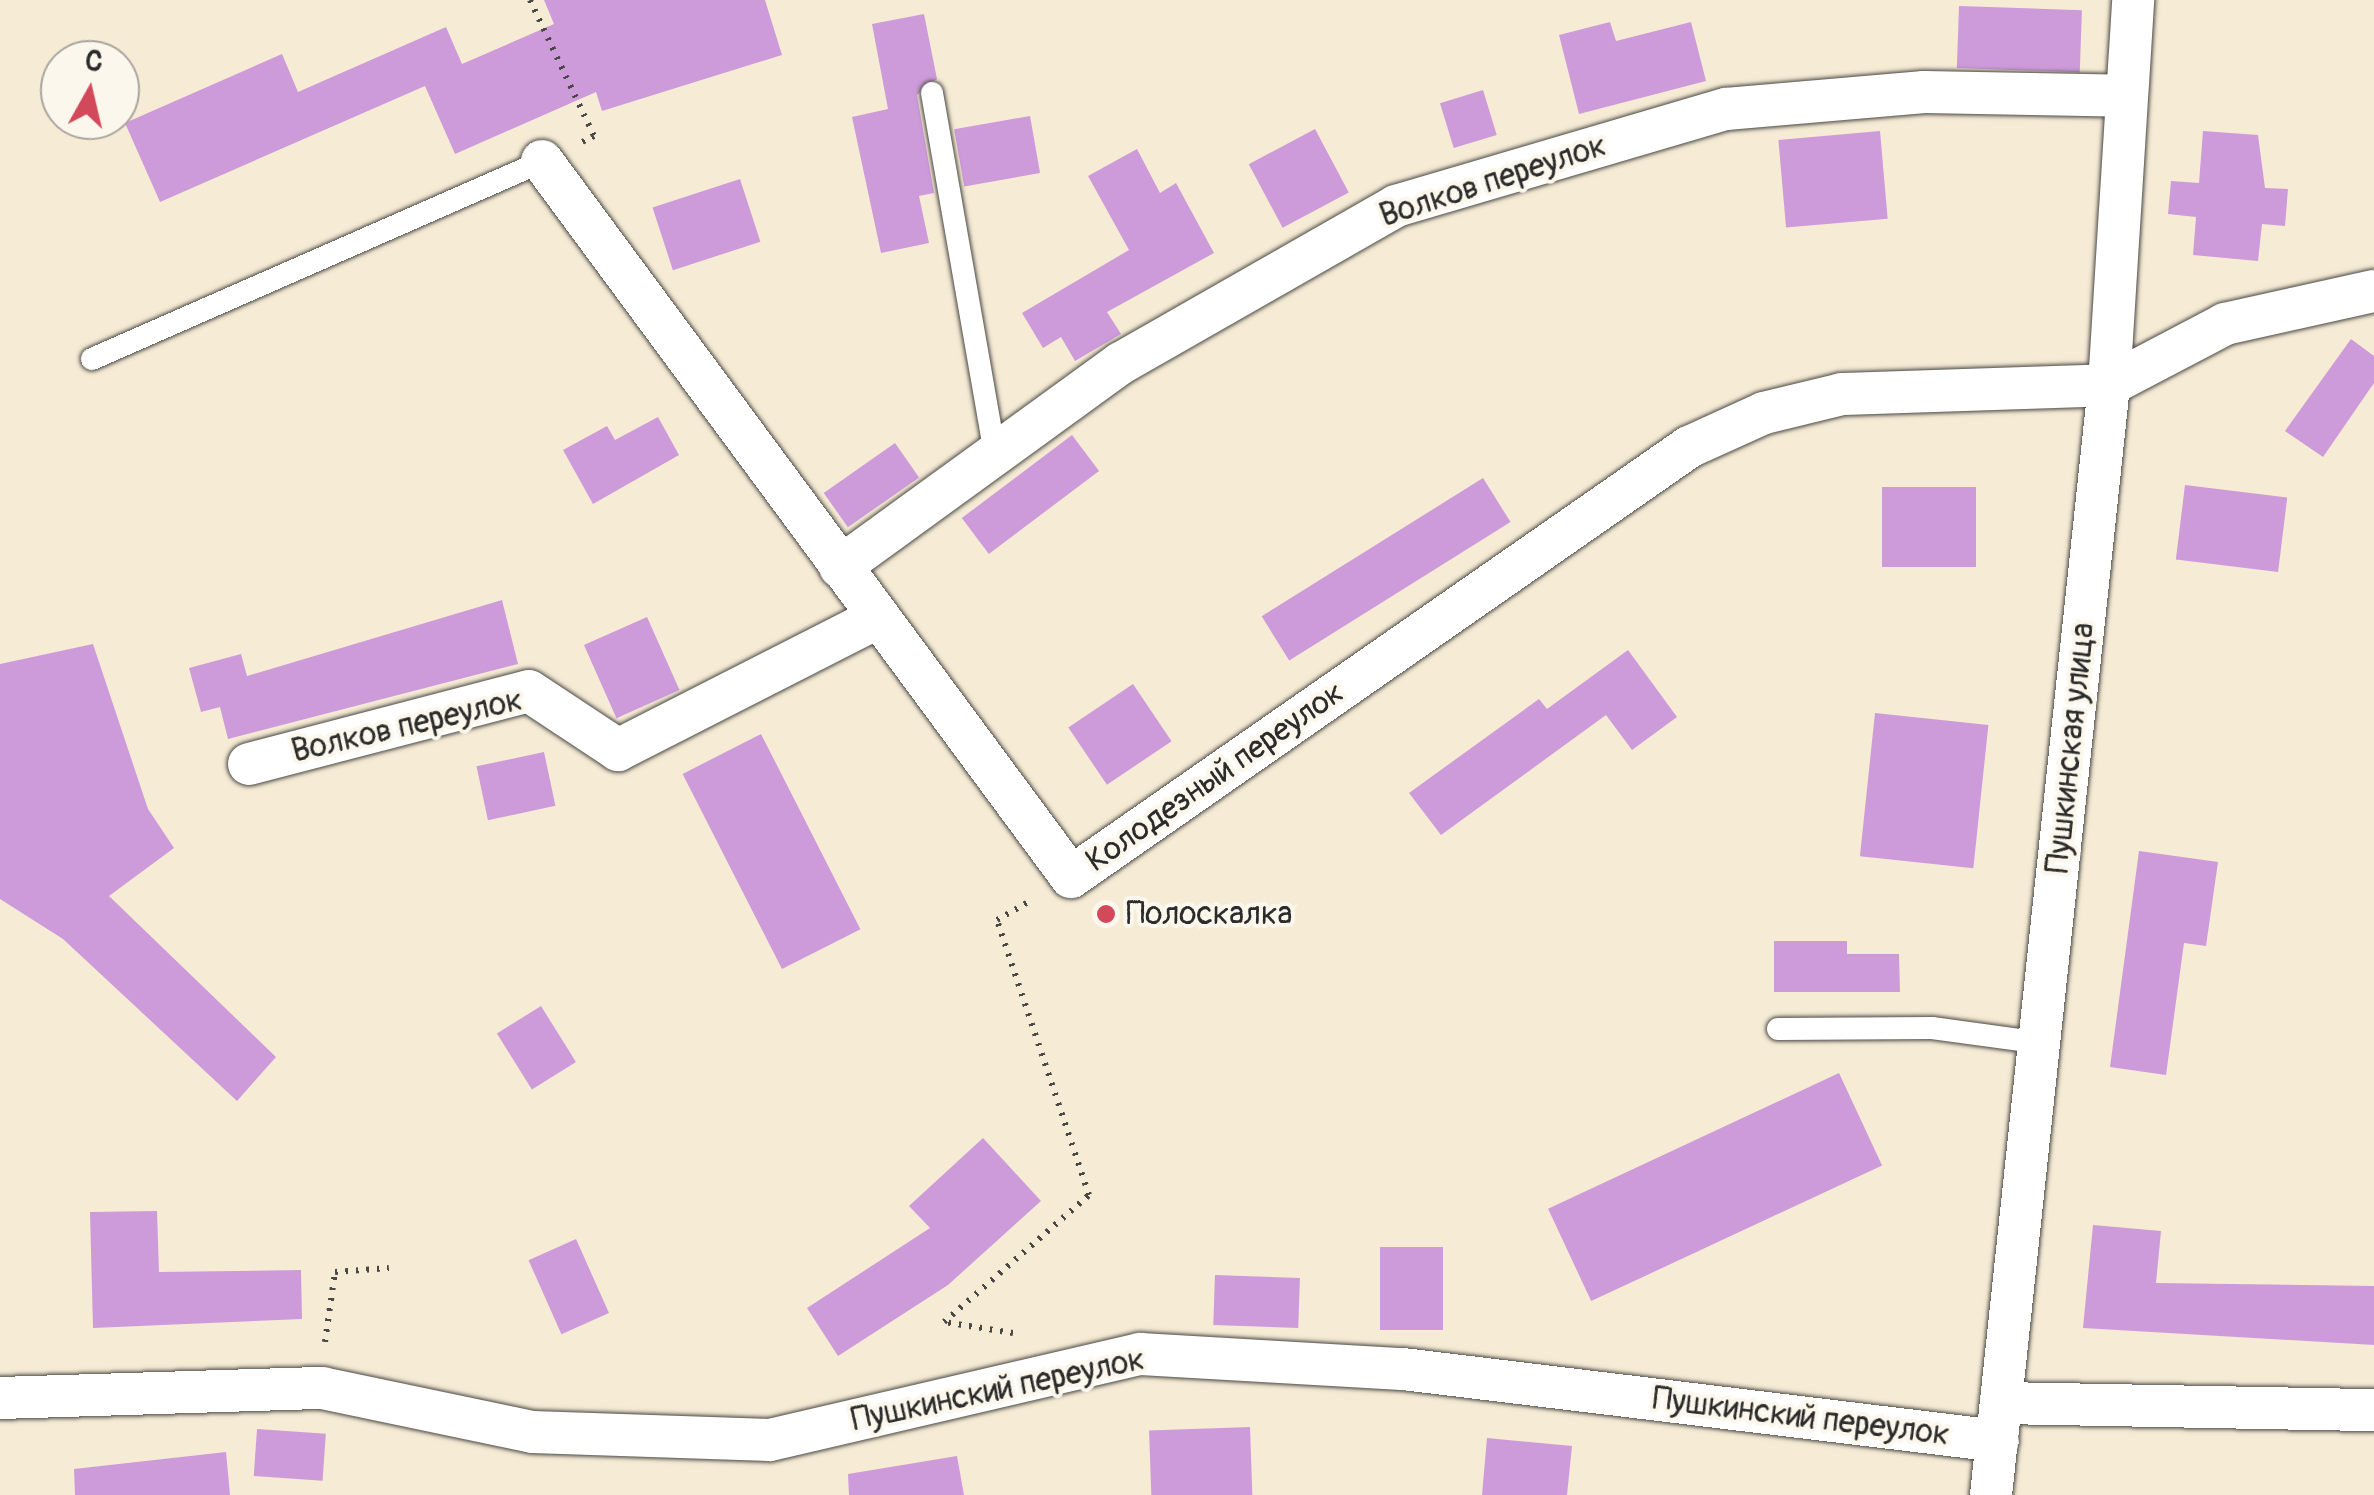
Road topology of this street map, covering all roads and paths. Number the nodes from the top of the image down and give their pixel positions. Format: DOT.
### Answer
graph roads {
  1 [pos="530,0"];
  2 [pos="2133,0"];
  3 [pos="932,93"];
  4 [pos="2125,96"];
  5 [pos="542,161"];
  6 [pos="2374,291"];
  7 [pos="92,359"];
  8 [pos="2109,385"];
  9 [pos="994,447"];
  10 [pos="840,567"];
  11 [pos="877,618"];
  12 [pos="249,764"];
  13 [pos="1071,877"];
  14 [pos="1778,1029"];
  15 [pos="2041,1042"];
  16 [pos="389,1268"];
  17 [pos="1022,1335"];
  18 [pos="322,1388"];
  19 [pos="0,1398"];
  20 [pos="2374,1410"];
  21 [pos="1999,1422"];
  22 [pos="1991,1495"];
  1 -- 5 [label="path"];
  2 -- 4 [label="street, Пушкинская улица"];
  3 -- 9 [label="lane"];
  4 -- 8 [label="street, Пушкинская улица"];
  4 -- 9 [label="street, Волков переулок"];
  5 -- 7 [label="lane"];
  5 -- 10 [label="street, Колодезный переулок"];
  6 -- 8 [label="street"];
  8 -- 13 [label="street, Колодезный переулок"];
  8 -- 15 [label="street, Пушкинская улица"];
  9 -- 10 [label="street, Волков переулок"];
  10 -- 11 [label="street, Колодезный переулок"];
  11 -- 12 [label="street, Волков переулок"];
  11 -- 13 [label="street, Колодезный переулок"];
  13 -- 17 [label="path"];
  14 -- 15 [label="lane"];
  15 -- 21 [label="street, Пушкинская улица"];
  16 -- 18 [label="path"];
  18 -- 19 [label="street, Пушкинский переулок"];
  18 -- 21 [label="street, Пушкинский переулок"];
  20 -- 21 [label="street, Пушкинский переулок"];
  21 -- 22 [label="street, Пушкинская улица"];
}
